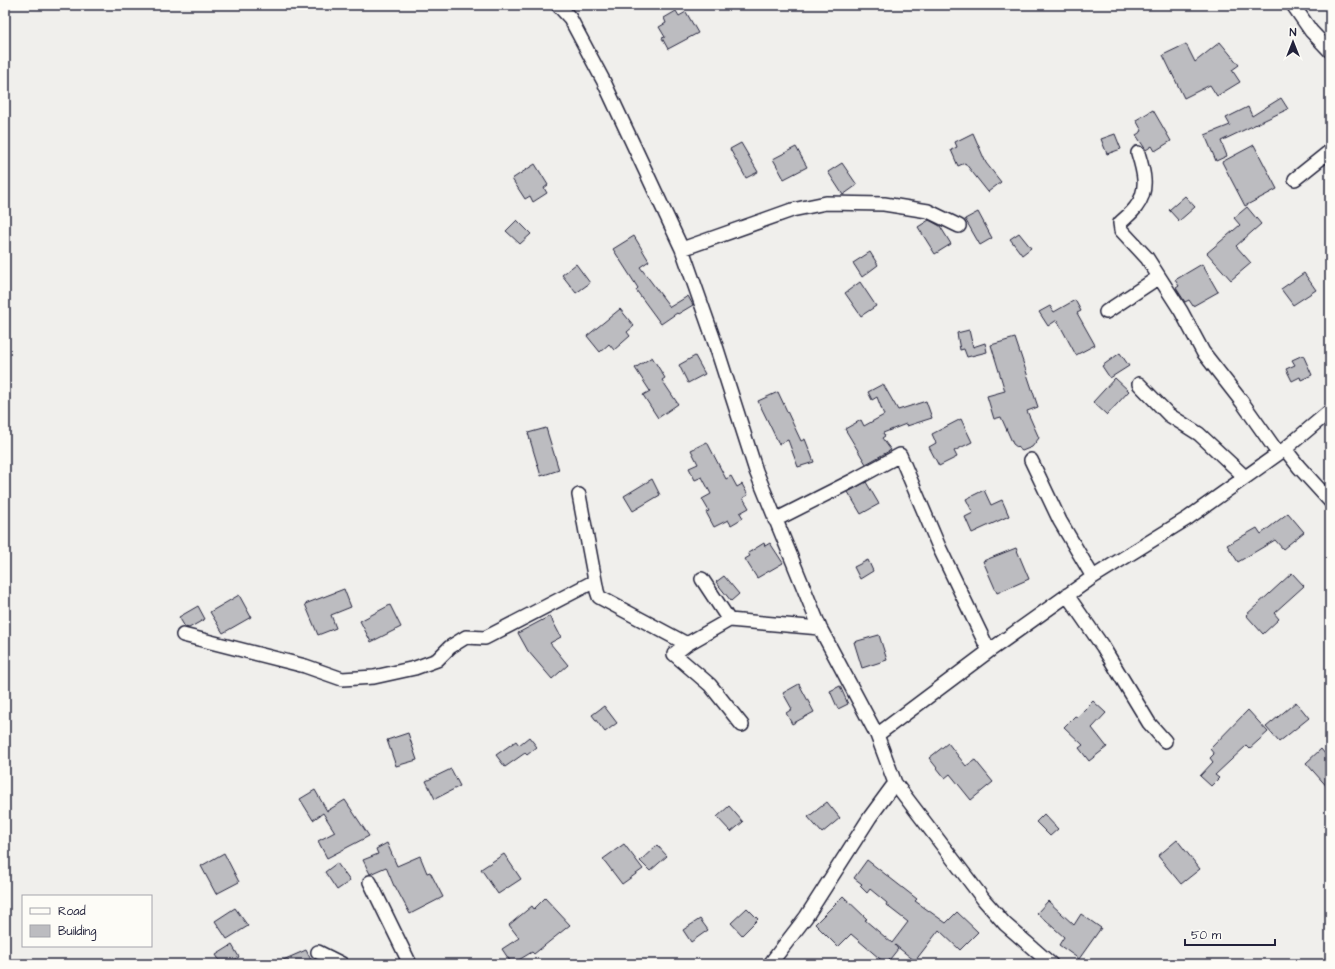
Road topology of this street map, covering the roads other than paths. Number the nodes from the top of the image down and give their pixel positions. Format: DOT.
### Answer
graph roads {
  1 [pos="558,5"];
  2 [pos="1293,5"];
  3 [pos="1330,51"];
  4 [pos="1330,151"];
  5 [pos="1138,153"];
  6 [pos="1295,179"];
  7 [pos="959,226"];
  8 [pos="682,249"];
  9 [pos="1158,276"];
  10 [pos="1106,312"];
  11 [pos="1139,384"];
  12 [pos="1330,412"];
  13 [pos="1282,451"];
  14 [pos="1032,460"];
  15 [pos="1245,477"];
  16 [pos="579,495"];
  17 [pos="1330,501"];
  18 [pos="775,520"];
  19 [pos="1093,576"];
  20 [pos="702,579"];
  21 [pos="595,581"];
  22 [pos="1067,595"];
  23 [pos="729,620"];
  24 [pos="820,628"];
  25 [pos="183,635"];
  26 [pos="687,644"];
  27 [pos="989,651"];
  28 [pos="742,725"];
  29 [pos="877,735"];
  30 [pos="1165,742"];
  31 [pos="894,783"];
  32 [pos="370,882"];
  33 [pos="318,952"];
  34 [pos="342,964"];
  35 [pos="410,964"];
  36 [pos="770,964"];
  37 [pos="1051,964"];
  1 -- 8 [label="street"];
  2 -- 3 [label="street"];
  4 -- 6 [label="street"];
  5 -- 9 [label="street"];
  7 -- 8 [label="street"];
  8 -- 18 [label="street"];
  9 -- 10 [label="street"];
  9 -- 13 [label="street"];
  11 -- 15 [label="street"];
  12 -- 13 [label="street"];
  13 -- 15 [label="street"];
  13 -- 17 [label="street"];
  14 -- 19 [label="street"];
  15 -- 19 [label="street"];
  16 -- 21 [label="street"];
  18 -- 24 [label="street"];
  18 -- 27 [label="street"];
  19 -- 22 [label="street"];
  20 -- 23 [label="street"];
  21 -- 25 [label="street"];
  21 -- 26 [label="street"];
  22 -- 27 [label="street"];
  22 -- 30 [label="street"];
  23 -- 24 [label="street"];
  23 -- 26 [label="street"];
  24 -- 29 [label="street"];
  26 -- 28 [label="street"];
  27 -- 29 [label="street"];
  29 -- 31 [label="street"];
  31 -- 36 [label="street"];
  31 -- 37 [label="street"];
  32 -- 35 [label="street"];
  33 -- 34 [label="street"];
}
